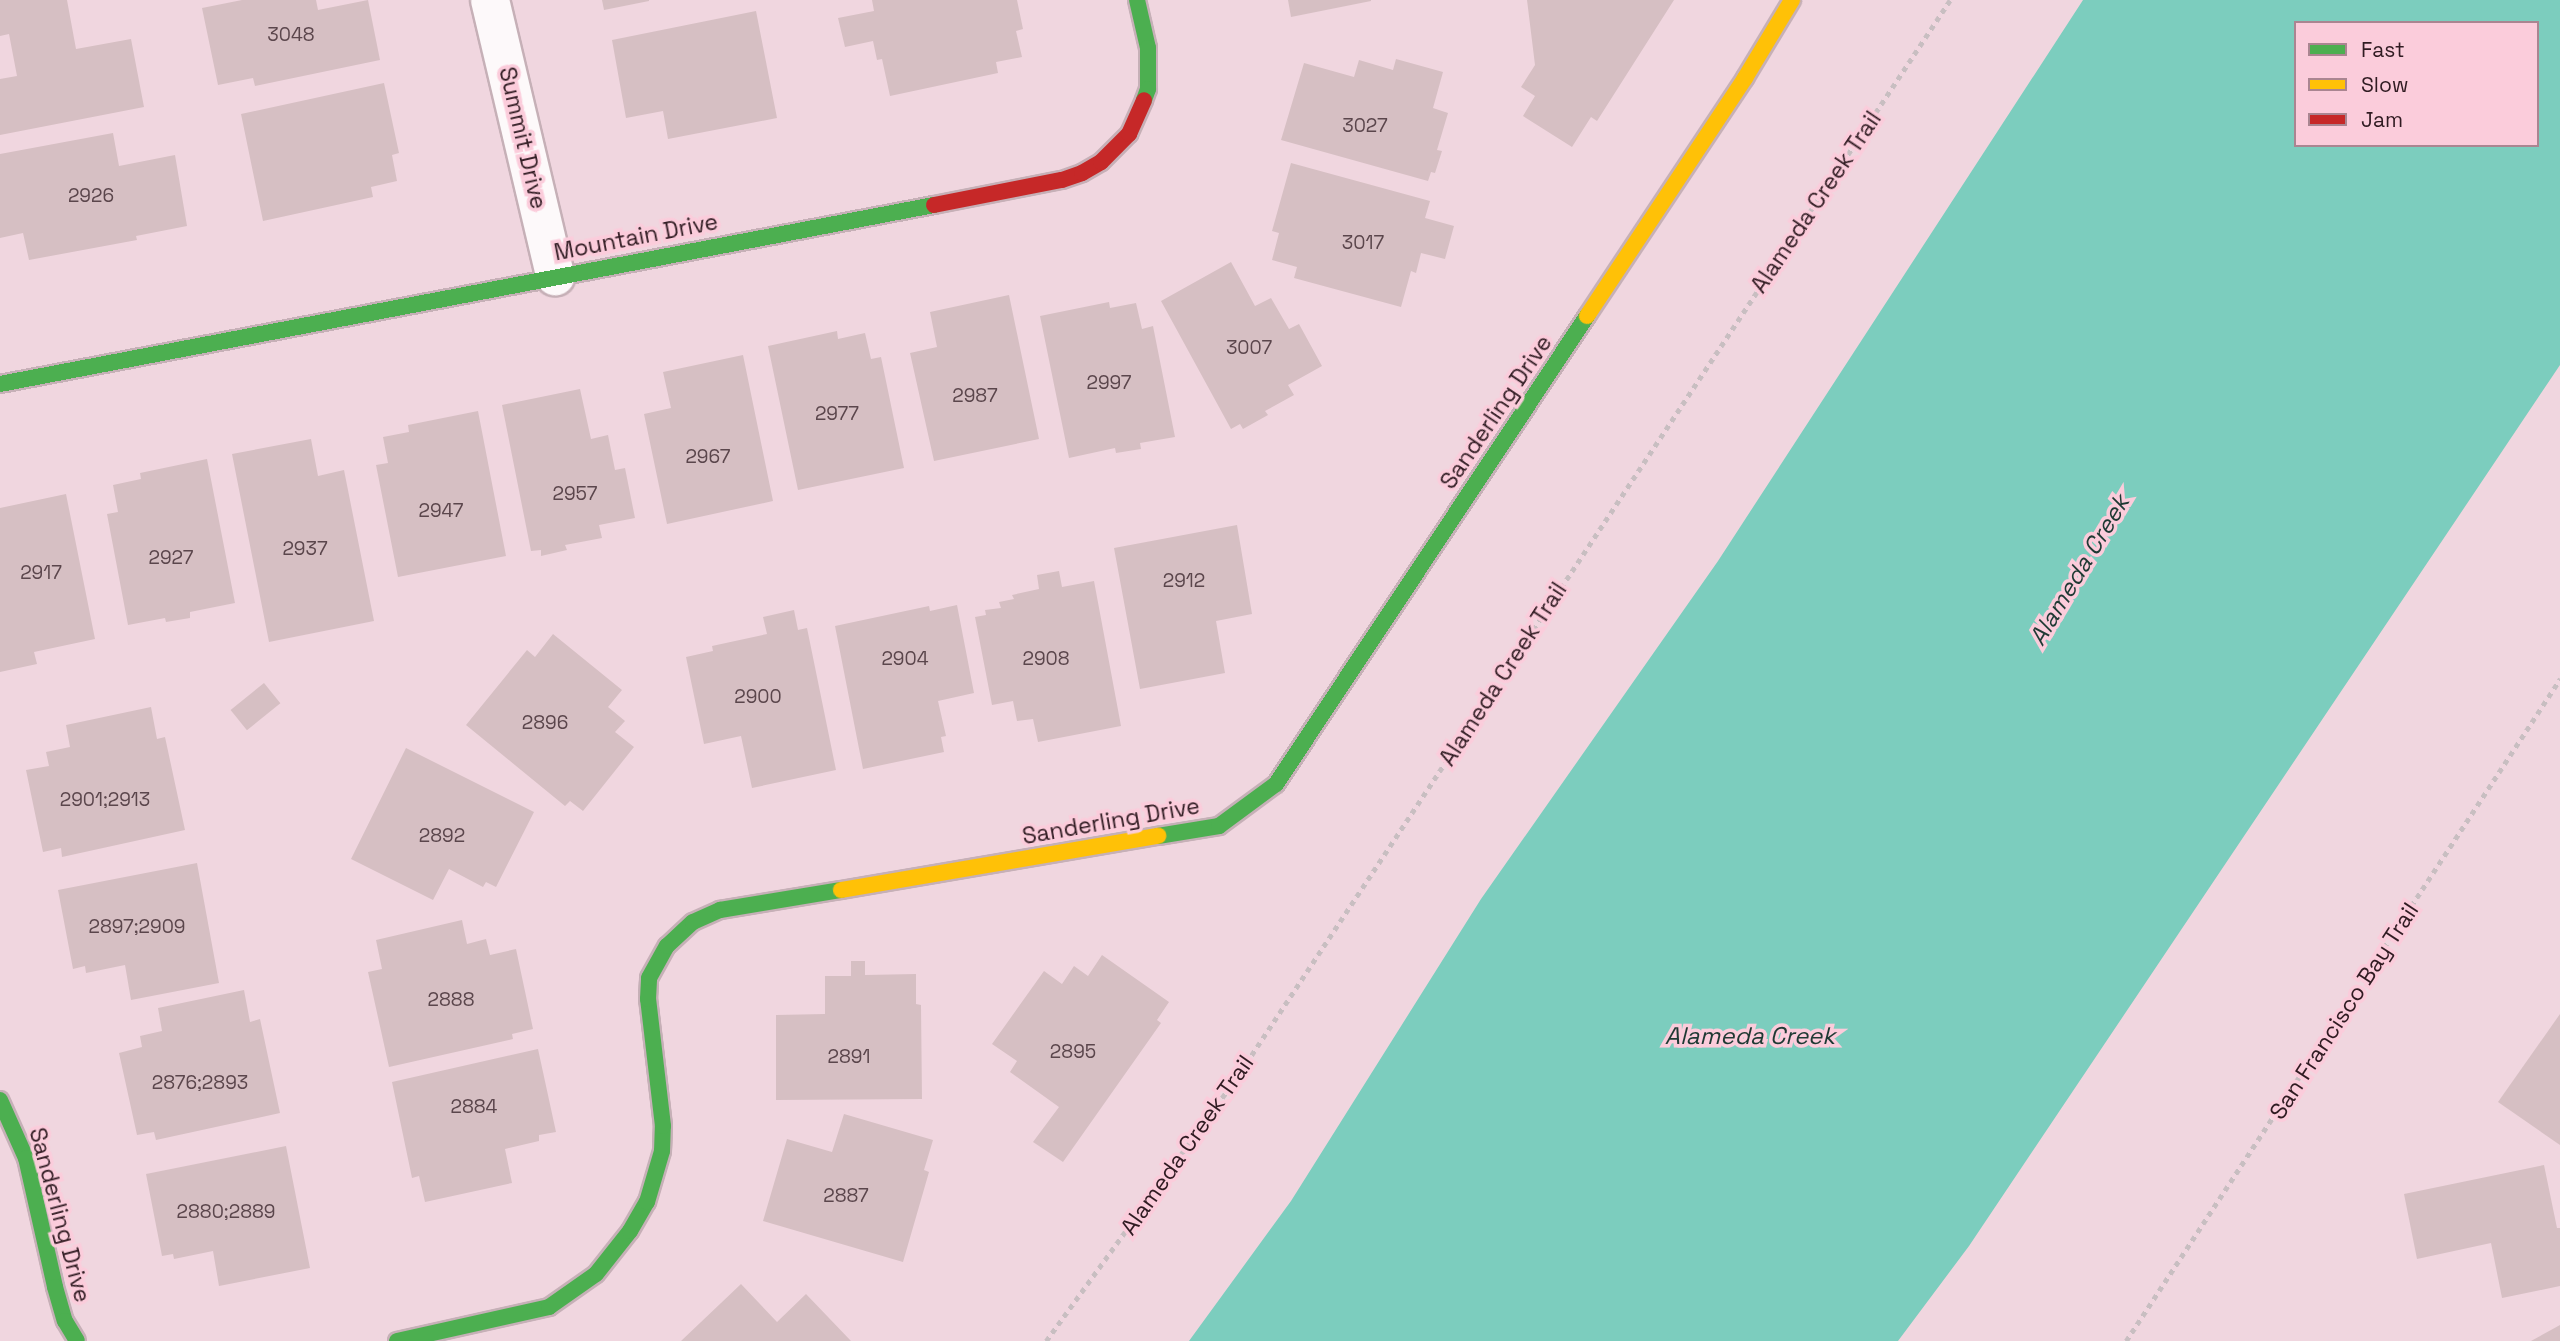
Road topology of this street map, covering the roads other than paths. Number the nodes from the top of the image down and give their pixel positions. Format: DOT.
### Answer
graph roads {
  1 [pos="490,0"];
  2 [pos="1137,0"];
  3 [pos="1792,0"];
  4 [pos="555,276"];
  5 [pos="0,384"];
  6 [pos="0,1100"];
  7 [pos="77,1341"];
  8 [pos="397,1341"];
  1 -- 4 [label="street, Summit Drive"];
  2 -- 4 [label="street, Mountain Drive"];
  3 -- 8 [label="street, Sanderling Drive"];
  4 -- 5 [label="street, Mountain Drive"];
  6 -- 7 [label="street, Sanderling Drive"];
}
